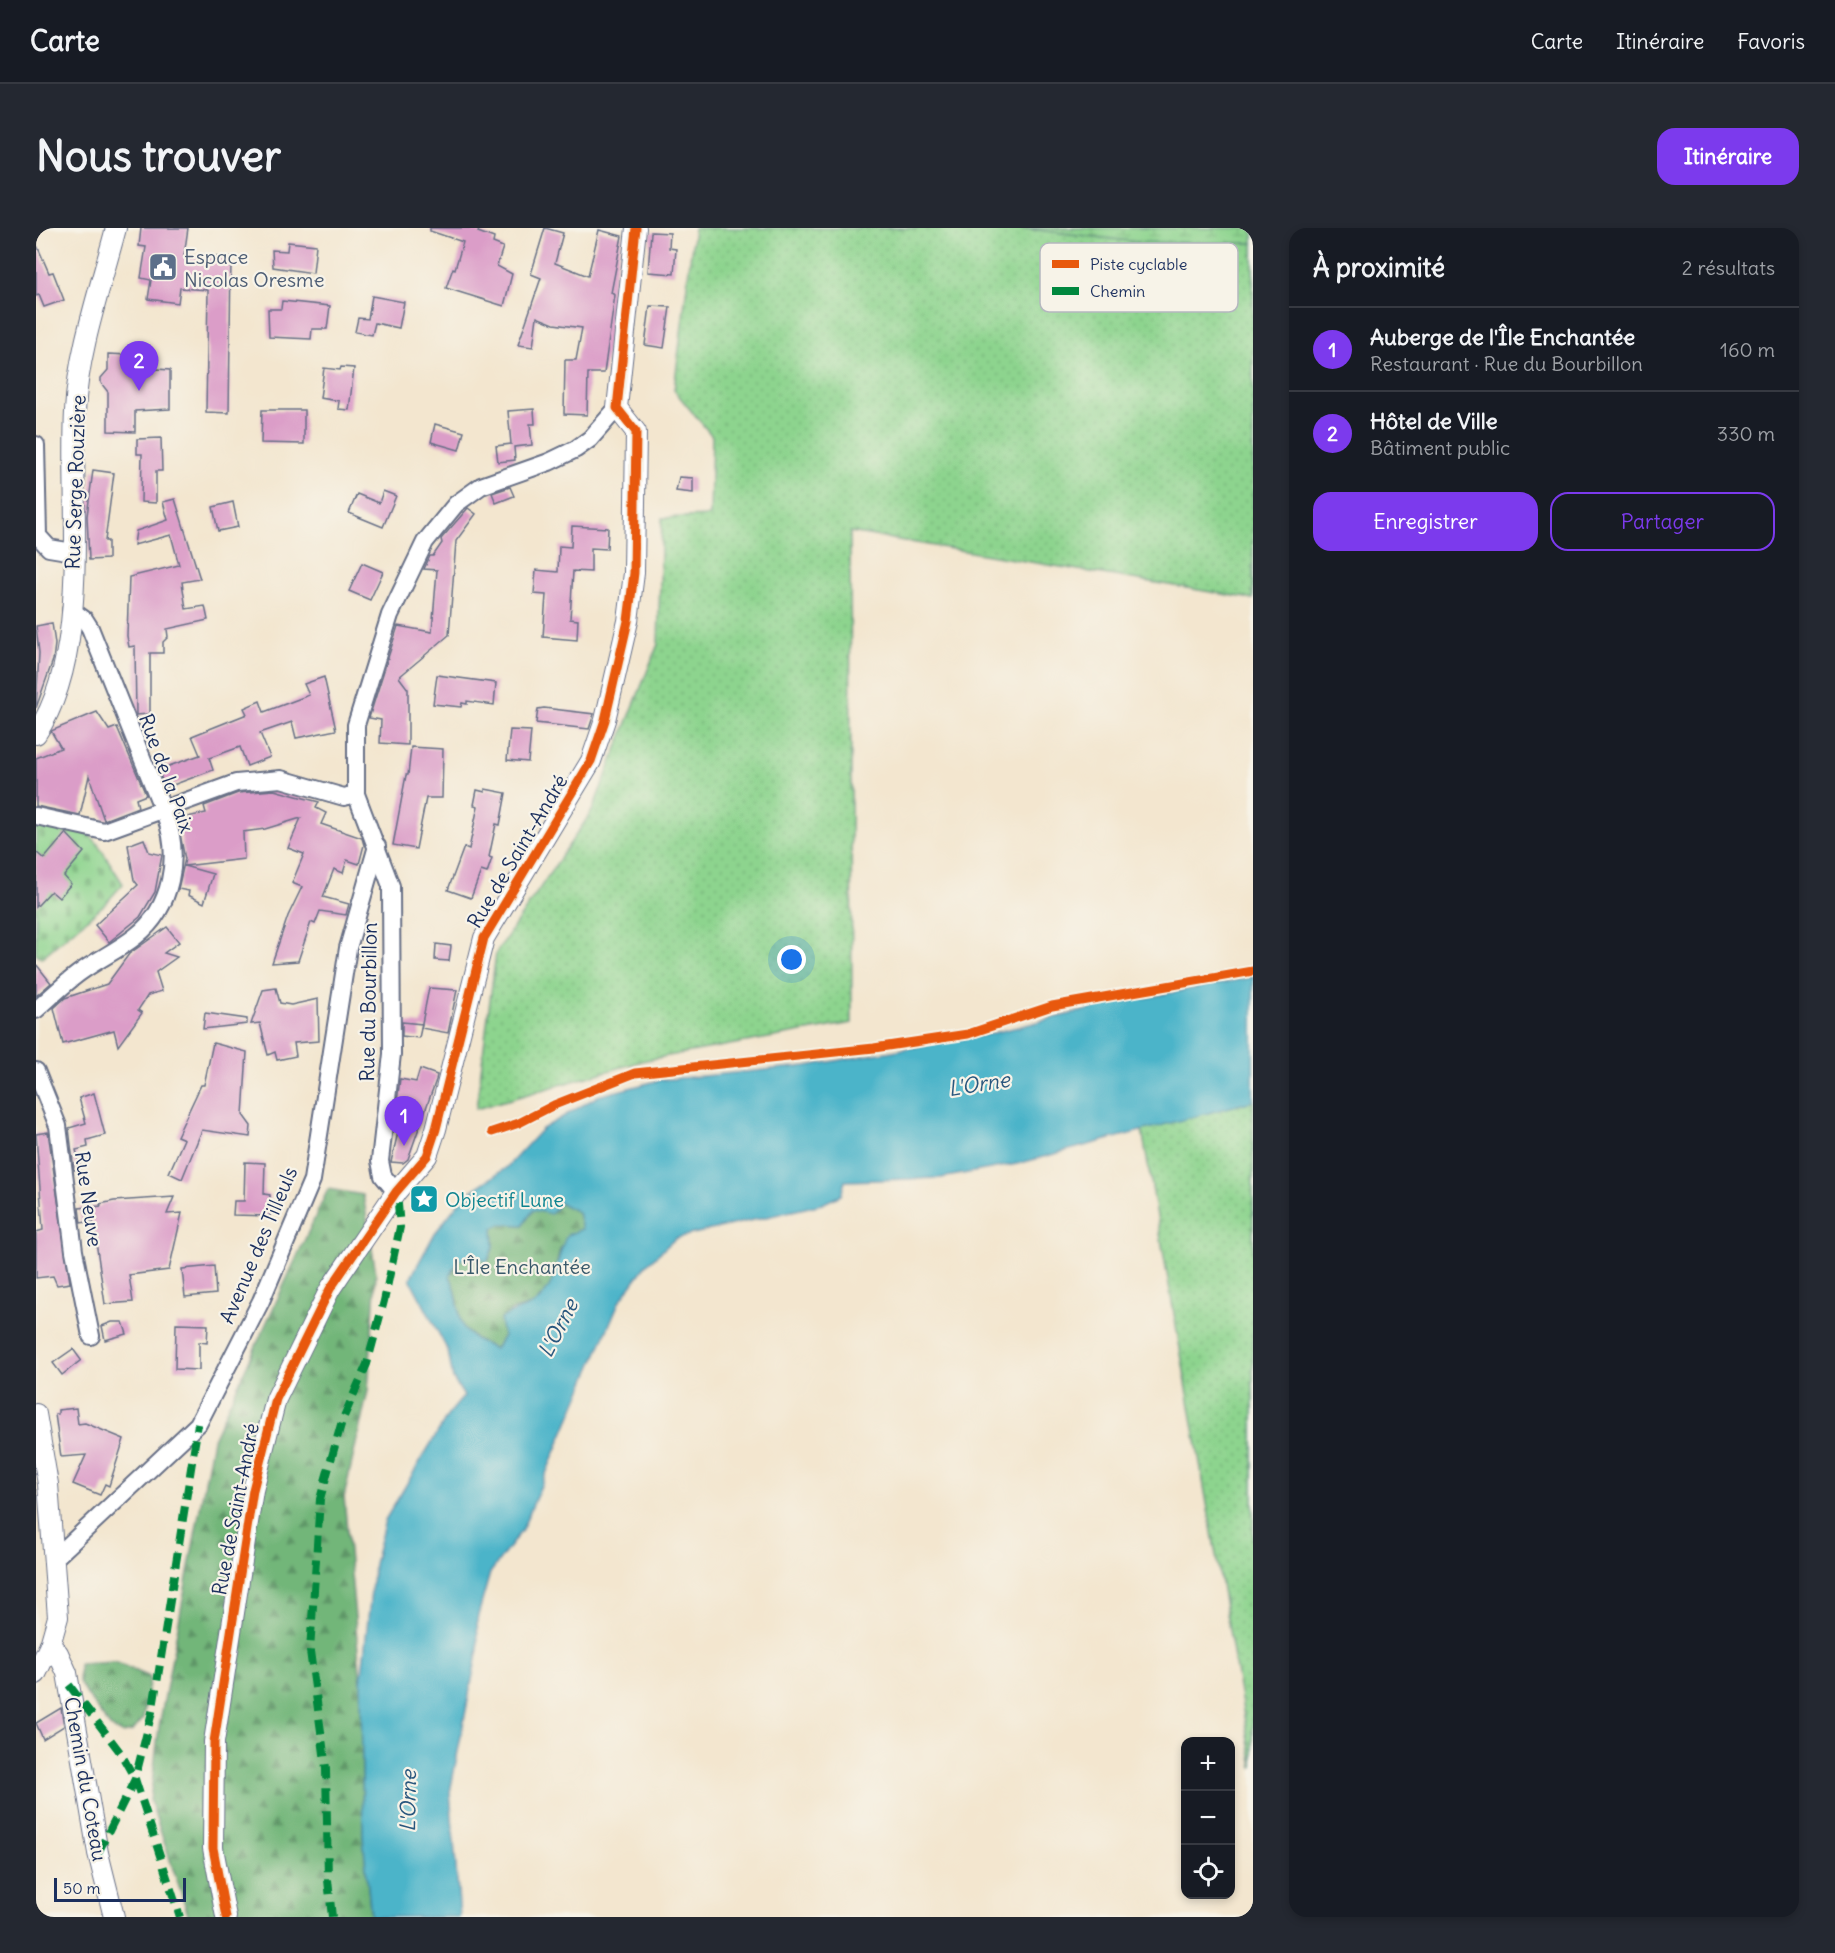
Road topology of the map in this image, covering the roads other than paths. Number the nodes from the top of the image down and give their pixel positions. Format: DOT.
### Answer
graph roads {
  1 [pos="116,228"];
  2 [pos="636,228"];
  3 [pos="617,408"];
  4 [pos="36,445"];
  5 [pos="73,552"];
  6 [pos="71,610"];
  7 [pos="36,734"];
  8 [pos="356,794"];
  9 [pos="163,810"];
  10 [pos="36,816"];
  11 [pos="377,846"];
  12 [pos="36,1010"];
  13 [pos="36,1071"];
  14 [pos="396,1192"];
  15 [pos="91,1336"];
  16 [pos="36,1414"];
  17 [pos="55,1558"];
  18 [pos="50,1646"];
  19 [pos="36,1674"];
  20 [pos="114,1917"];
  21 [pos="226,1917"];
  1 -- 5 [label="street, Rue Serge Rouzière"];
  2 -- 3 [label="street"];
  3 -- 8 [label="street"];
  3 -- 14 [label="street, Rue de Saint-André"];
  4 -- 5 [label="street"];
  5 -- 6 [label="street, Rue Serge Rouzière"];
  6 -- 7 [label="street, Rue Serge Rouzière"];
  6 -- 9 [label="street, Rue de la Paix"];
  8 -- 9 [label="street"];
  8 -- 11 [label="street, Rue du Bourbillon"];
  9 -- 10 [label="street"];
  9 -- 12 [label="street, Rue de la Paix"];
  11 -- 14 [label="street, Rue du Bourbillon"];
  11 -- 17 [label="street, Avenue des Tilleuls"];
  13 -- 15 [label="street, Rue Neuve"];
  14 -- 21 [label="street, Rue de Saint-André"];
  16 -- 17 [label="street"];
  17 -- 18 [label="street"];
  18 -- 19 [label="street"];
  18 -- 20 [label="street, Chemin du Coteau"];
}
